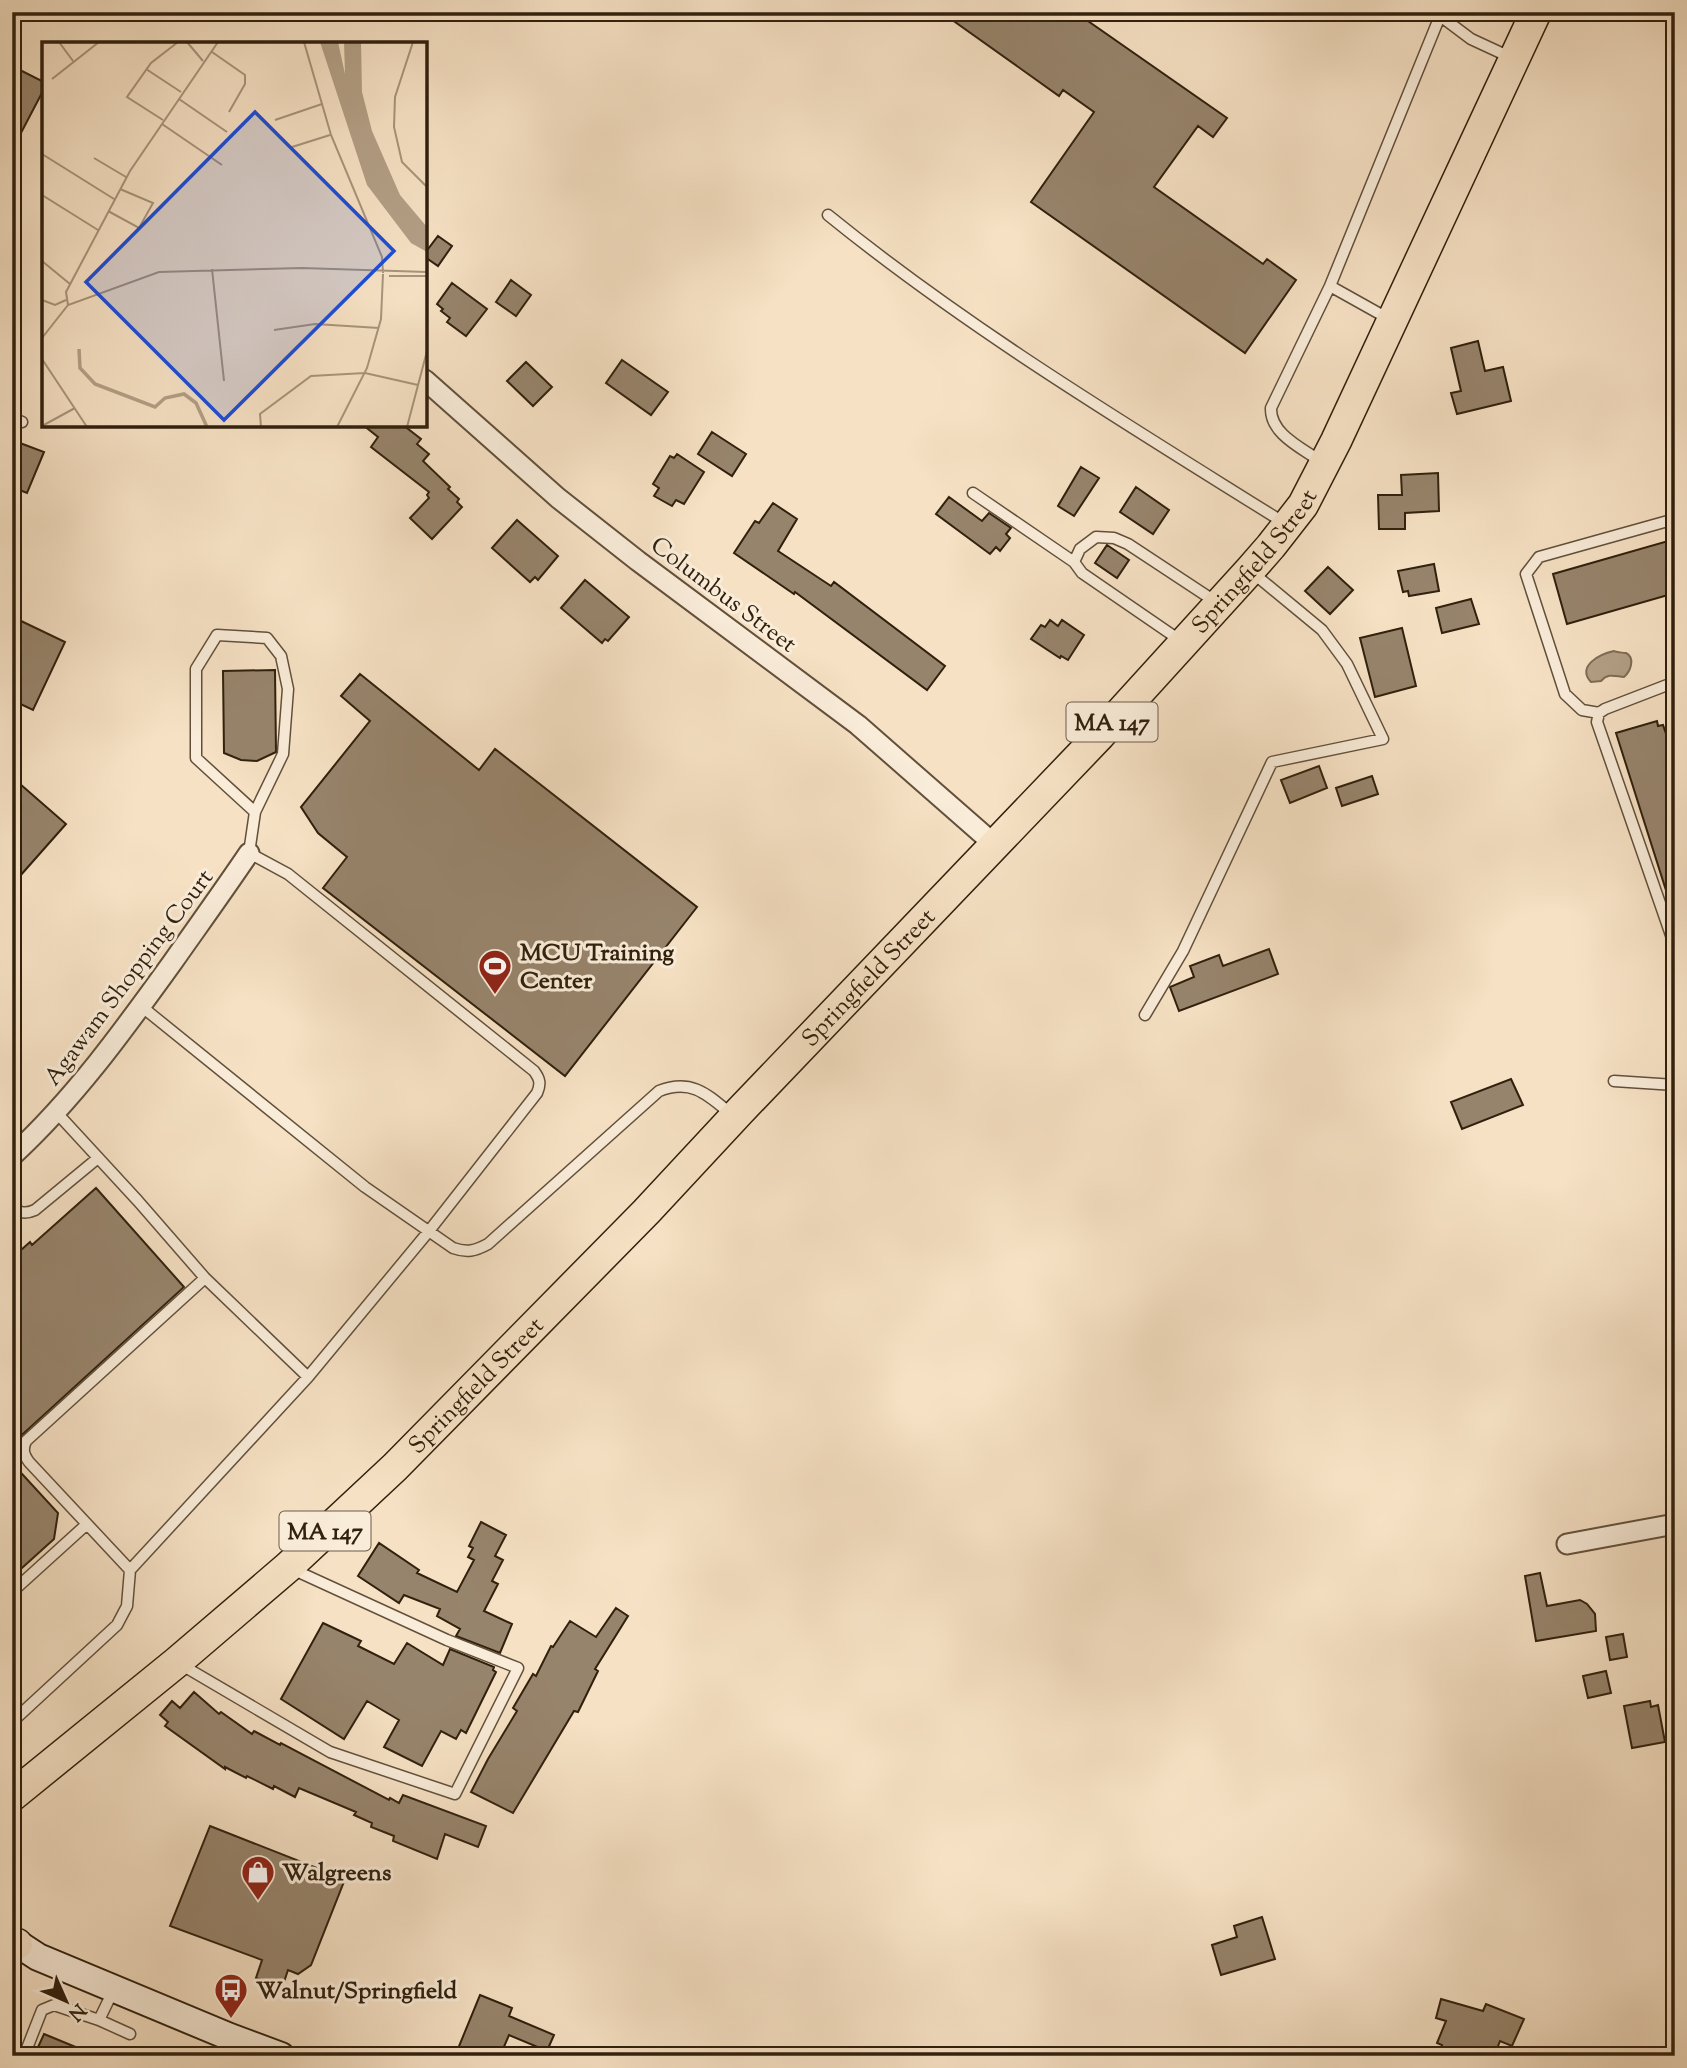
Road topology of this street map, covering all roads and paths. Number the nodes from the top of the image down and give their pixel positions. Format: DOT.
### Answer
graph roads {
  1 [pos="1536,12"];
  2 [pos="1436,13"];
  3 [pos="1515,59"];
  4 [pos="828,215"];
  5 [pos="1330,286"];
  6 [pos="1393,321"];
  7 [pos="427,382"];
  8 [pos="1325,463"];
  9 [pos="973,493"];
  10 [pos="1675,519"];
  11 [pos="1287,525"];
  12 [pos="1074,562"];
  13 [pos="1250,570"];
  14 [pos="1220,604"];
  15 [pos="1184,643"];
  16 [pos="1675,682"];
  17 [pos="1599,713"];
  18 [pos="255,813"];
  19 [pos="995,845"];
  20 [pos="249,853"];
  21 [pos="1675,939"];
  22 [pos="141,1006"];
  23 [pos="1145,1015"];
  24 [pos="1614,1081"];
  25 [pos="1675,1085"];
  26 [pos="56,1112"];
  27 [pos="734,1117"];
  28 [pos="12,1156"];
  29 [pos="98,1158"];
  30 [pos="14,1210"];
  31 [pos="429,1231"];
  32 [pos="205,1278"];
  33 [pos="308,1377"];
  34 [pos="87,1524"];
  35 [pos="1675,1524"];
  36 [pos="1567,1544"];
  37 [pos="288,1567"];
  38 [pos="130,1570"];
  39 [pos="12,1592"];
  40 [pos="177,1662"];
  41 [pos="12,1721"];
  42 [pos="12,1796"];
  43 [pos="14,1945"];
  44 [pos="114,1988"];
  45 [pos="99,2020"];
  46 [pos="130,2034"];
  47 [pos="233,2048"];
  48 [pos="24,2056"];
  49 [pos="281,2056"];
  1 -- 3 [label="main road, Springfield Street / MA 147"];
  2 -- 3 [label="lane"];
  2 -- 5 [label="lane"];
  3 -- 6 [label="main road, Springfield Street / MA 147"];
  4 -- 11 [label="lane"];
  5 -- 6 [label="lane"];
  5 -- 8 [label="lane"];
  6 -- 8 [label="main road, Springfield Street / MA 147"];
  7 -- 19 [label="street, Columbus Street"];
  8 -- 11 [label="main road, Springfield Street / MA 147"];
  9 -- 12 [label="lane"];
  10 -- 17 [label="lane"];
  11 -- 13 [label="main road, Springfield Street / MA 147"];
  12 -- 14 [label="lane"];
  12 -- 15 [label="lane"];
  13 -- 14 [label="main road, Springfield Street / MA 147"];
  13 -- 23 [label="lane"];
  14 -- 15 [label="main road, Springfield Street / MA 147"];
  15 -- 19 [label="main road, Springfield Street / MA 147"];
  16 -- 17 [label="lane"];
  17 -- 21 [label="lane"];
  18 -- 18 [label="lane"];
  18 -- 20 [label="lane"];
  19 -- 27 [label="main road, Springfield Street / MA 147"];
  20 -- 22 [label="street, Agawam Shopping Court"];
  20 -- 31 [label="lane"];
  22 -- 26 [label="street, Agawam Shopping Court"];
  22 -- 31 [label="lane"];
  24 -- 25 [label="lane"];
  26 -- 28 [label="street, Agawam Shopping Court"];
  26 -- 29 [label="lane"];
  27 -- 31 [label="lane"];
  27 -- 37 [label="main road, Springfield Street / MA 147"];
  29 -- 30 [label="lane"];
  29 -- 32 [label="lane"];
  31 -- 33 [label="lane"];
  32 -- 33 [label="lane"];
  32 -- 34 [label="lane"];
  33 -- 38 [label="lane"];
  34 -- 38 [label="lane"];
  34 -- 39 [label="lane"];
  35 -- 36 [label="street"];
  37 -- 40 [label="main road, Springfield Street / MA 147"];
  37 -- 40 [label="lane"];
  38 -- 41 [label="lane"];
  40 -- 42 [label="main road, Springfield Street / MA 147"];
  43 -- 44 [label="main road"];
  44 -- 45 [label="lane"];
  44 -- 47 [label="main road"];
  45 -- 46 [label="lane"];
  45 -- 48 [label="lane"];
  47 -- 49 [label="main road"];
}
